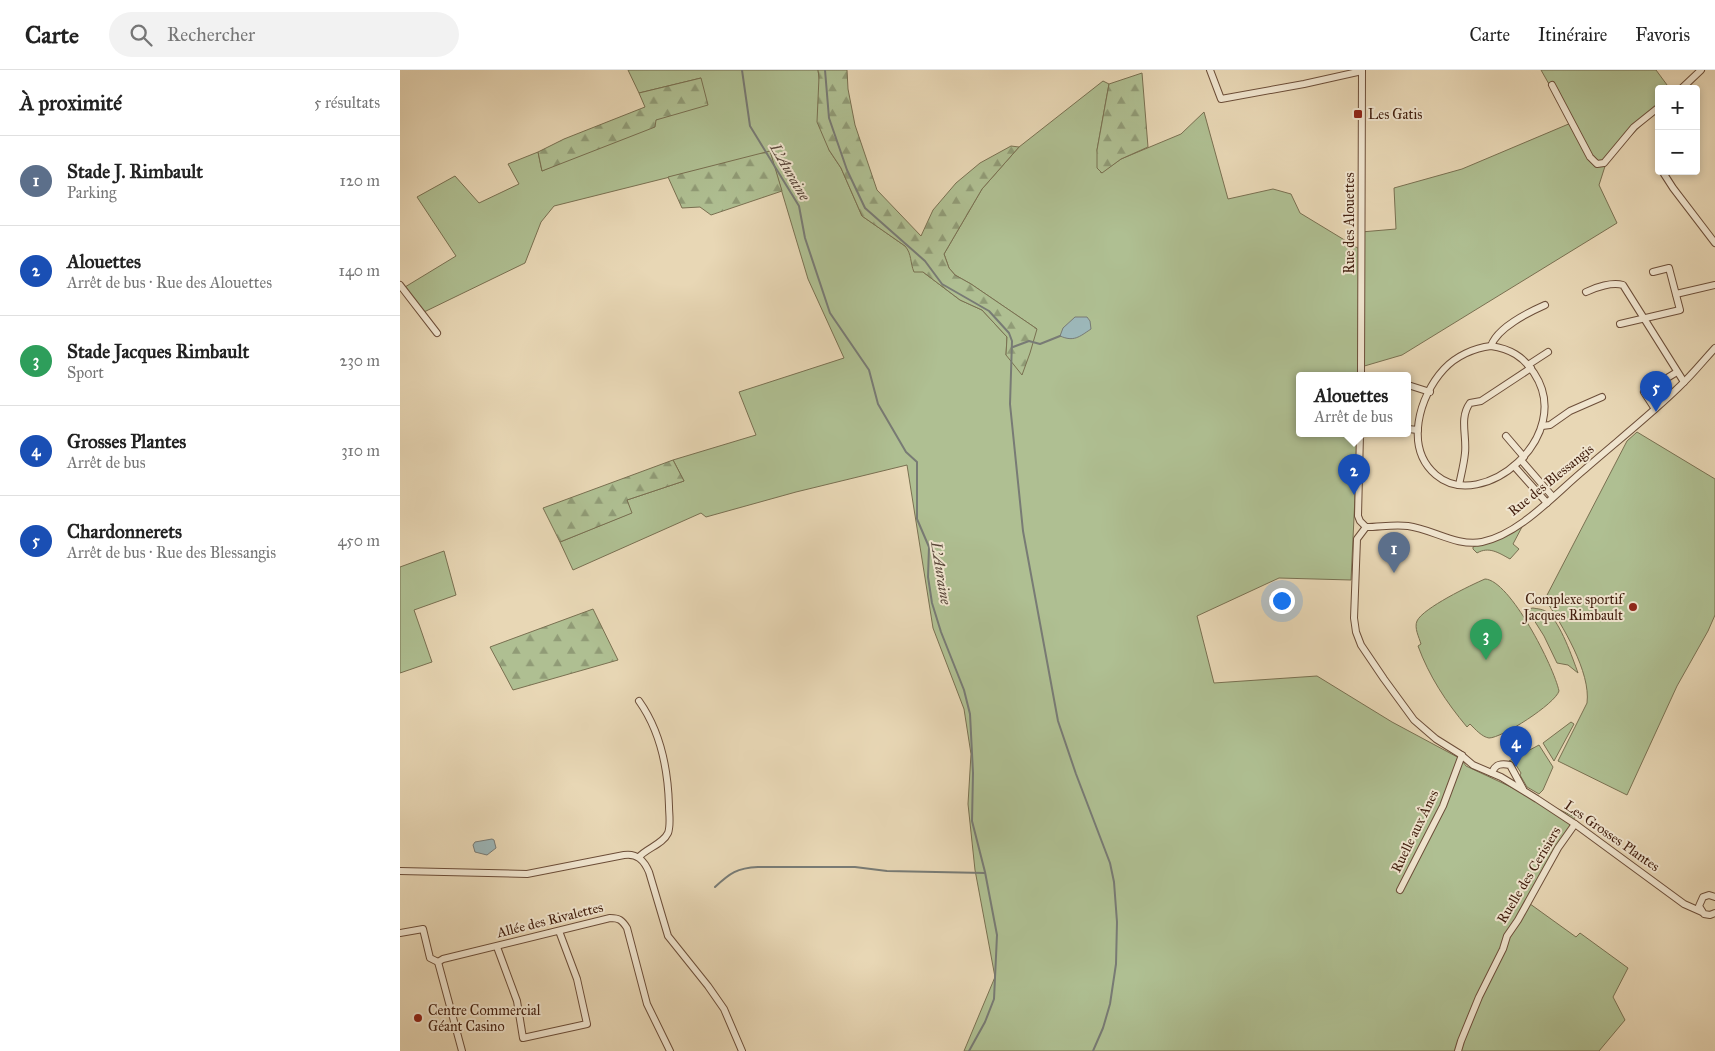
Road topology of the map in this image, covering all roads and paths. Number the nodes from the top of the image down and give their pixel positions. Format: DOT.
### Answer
graph roads {
  1 [pos="1210,70"];
  2 [pos="1362,70"];
  3 [pos="1701,70"];
  4 [pos="1552,85"];
  5 [pos="1685,85"];
  6 [pos="1655,110"];
  7 [pos="1665,175"];
  8 [pos="1715,243"];
  9 [pos="1653,272"];
  10 [pos="400,285"];
  11 [pos="1715,285"];
  12 [pos="1586,292"];
  13 [pos="1676,294"];
  14 [pos="1545,305"];
  15 [pos="1644,318"];
  16 [pos="1620,324"];
  17 [pos="438,333"];
  18 [pos="1491,346"];
  19 [pos="1715,348"];
  20 [pos="1548,352"];
  21 [pos="1529,366"];
  22 [pos="1361,372"];
  23 [pos="1677,372"];
  24 [pos="1684,382"];
  25 [pos="1411,387"];
  26 [pos="1430,392"];
  27 [pos="1602,397"];
  28 [pos="1655,409"];
  29 [pos="1542,426"];
  30 [pos="1411,429"];
  31 [pos="1418,430"];
  32 [pos="1506,436"];
  33 [pos="1360,437"];
  34 [pos="1522,459"];
  35 [pos="1514,466"];
  36 [pos="1459,485"];
  37 [pos="1553,497"];
  38 [pos="1547,503"];
  39 [pos="1366,527"];
  40 [pos="639,701"];
  41 [pos="1462,756"];
  42 [pos="1492,773"];
  43 [pos="1524,790"];
  44 [pos="1575,824"];
  45 [pos="638,857"];
  46 [pos="400,871"];
  47 [pos="1400,890"];
  48 [pos="1715,897"];
  49 [pos="1699,903"];
  50 [pos="1684,904"];
  51 [pos="1702,912"];
  52 [pos="1715,913"];
  53 [pos="559,931"];
  54 [pos="400,933"];
  55 [pos="497,947"];
  56 [pos="438,962"];
  57 [pos="462,1051"];
  58 [pos="670,1051"];
  59 [pos="742,1051"];
  60 [pos="1458,1051"];
  1 -- 2 [label="street"];
  2 -- 22 [label="street, Rue des Alouettes"];
  3 -- 5 [label="street"];
  4 -- 6 [label="street"];
  7 -- 8 [label="street"];
  9 -- 13 [label="street"];
  10 -- 17 [label="street"];
  11 -- 13 [label="street"];
  12 -- 15 [label="street"];
  13 -- 15 [label="street"];
  14 -- 18 [label="street"];
  15 -- 16 [label="street"];
  15 -- 23 [label="street"];
  18 -- 21 [label="street"];
  18 -- 26 [label="street"];
  19 -- 24 [label="street, Rue des Blessangis"];
  20 -- 21 [label="street"];
  21 -- 29 [label="street"];
  21 -- 36 [label="street"];
  23 -- 24 [label="street"];
  23 -- 28 [label="street"];
  24 -- 28 [label="street, Rue des Blessangis"];
  25 -- 26 [label="street"];
  26 -- 31 [label="street"];
  27 -- 29 [label="street"];
  28 -- 37 [label="street, Rue des Blessangis"];
  29 -- 34 [label="street"];
  30 -- 31 [label="street"];
  31 -- 36 [label="street"];
  32 -- 34 [label="street"];
  33 -- 39 [label="street"];
  34 -- 35 [label="street"];
  34 -- 37 [label="street"];
  35 -- 36 [label="street"];
  35 -- 38 [label="street"];
  37 -- 38 [label="street, Rue des Blessangis"];
  38 -- 39 [label="street, Rue des Blessangis"];
  39 -- 41 [label="street, Les Grosses Plantes"];
  40 -- 45 [label="street"];
  41 -- 42 [label="street, Les Grosses Plantes"];
  41 -- 47 [label="street, Ruelle aux Ânes"];
  42 -- 43 [label="street, Les Grosses Plantes"];
  42 -- 43 [label="street"];
  43 -- 44 [label="street, Les Grosses Plantes"];
  44 -- 50 [label="street, Les Grosses Plantes"];
  44 -- 60 [label="street, Ruelle des Cerisiers"];
  45 -- 46 [label="street"];
  45 -- 59 [label="street"];
  48 -- 49 [label="street"];
  49 -- 50 [label="street"];
  49 -- 51 [label="street"];
  50 -- 51 [label="street, Les Grosses Plantes"];
  51 -- 52 [label="street, Les Grosses Plantes"];
  53 -- 55 [label="street, Allée des Rivalettes"];
  53 -- 55 [label="street"];
  53 -- 58 [label="street, Allée des Rivalettes"];
  54 -- 56 [label="street"];
  55 -- 56 [label="street, Allée des Rivalettes"];
  56 -- 57 [label="street"];
}
